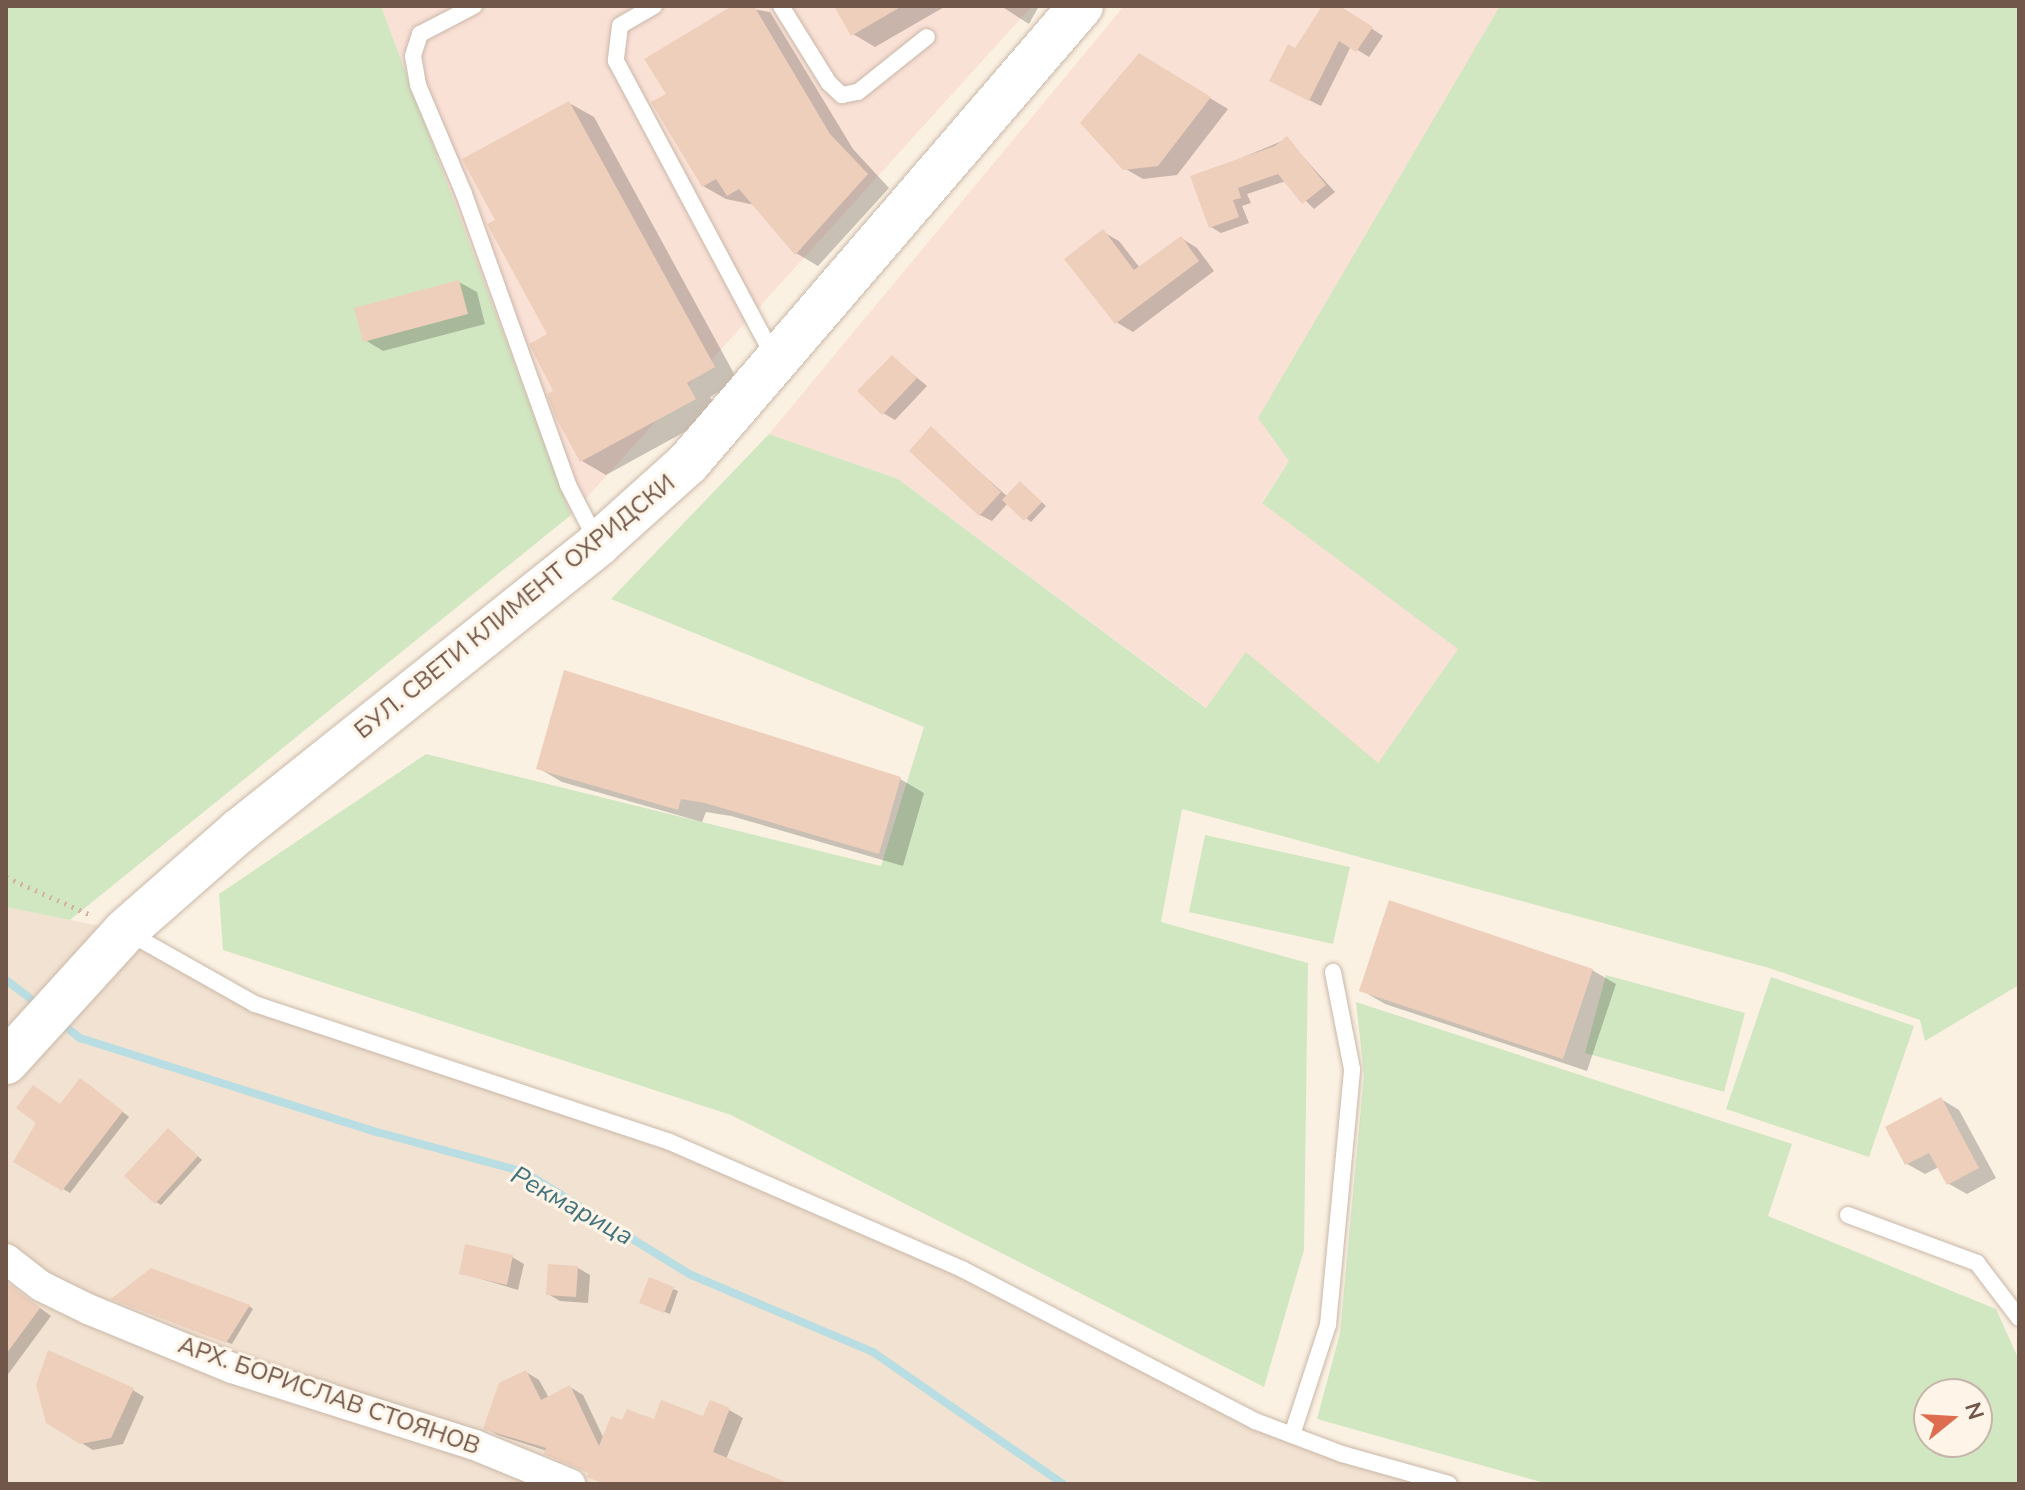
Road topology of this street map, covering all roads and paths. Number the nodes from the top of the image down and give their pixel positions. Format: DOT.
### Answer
graph roads {
  1 [pos="474,6"];
  2 [pos="654,6"];
  3 [pos="781,6"];
  4 [pos="1081,6"];
  5 [pos="927,37"];
  6 [pos="778,364"];
  7 [pos="598,544"];
  8 [pos="6,877"];
  9 [pos="116,940"];
  10 [pos="1333,972"];
  11 [pos="19,1048"];
  12 [pos="1848,1215"];
  13 [pos="6,1259"];
  14 [pos="2019,1318"];
  15 [pos="1292,1435"];
  16 [pos="570,1484"];
  17 [pos="1449,1484"];
  1 -- 7 [label="lane"];
  2 -- 6 [label="lane"];
  3 -- 5 [label="lane"];
  4 -- 6 [label="main road, БУЛ. СВЕТИ КЛИМЕНТ ОХРИДСКИ"];
  6 -- 7 [label="main road, БУЛ. СВЕТИ КЛИМЕНТ ОХРИДСКИ"];
  7 -- 9 [label="main road, БУЛ. СВЕТИ КЛИМЕНТ ОХРИДСКИ"];
  8 -- 9 [label="path"];
  9 -- 11 [label="main road, БУЛ. СВЕТИ КЛИМЕНТ ОХРИДСКИ"];
  9 -- 15 [label="lane"];
  10 -- 15 [label="lane"];
  12 -- 14 [label="lane"];
  13 -- 16 [label="street, АРХ. БОРИСЛАВ СТОЯНОВ"];
  15 -- 17 [label="lane"];
}
